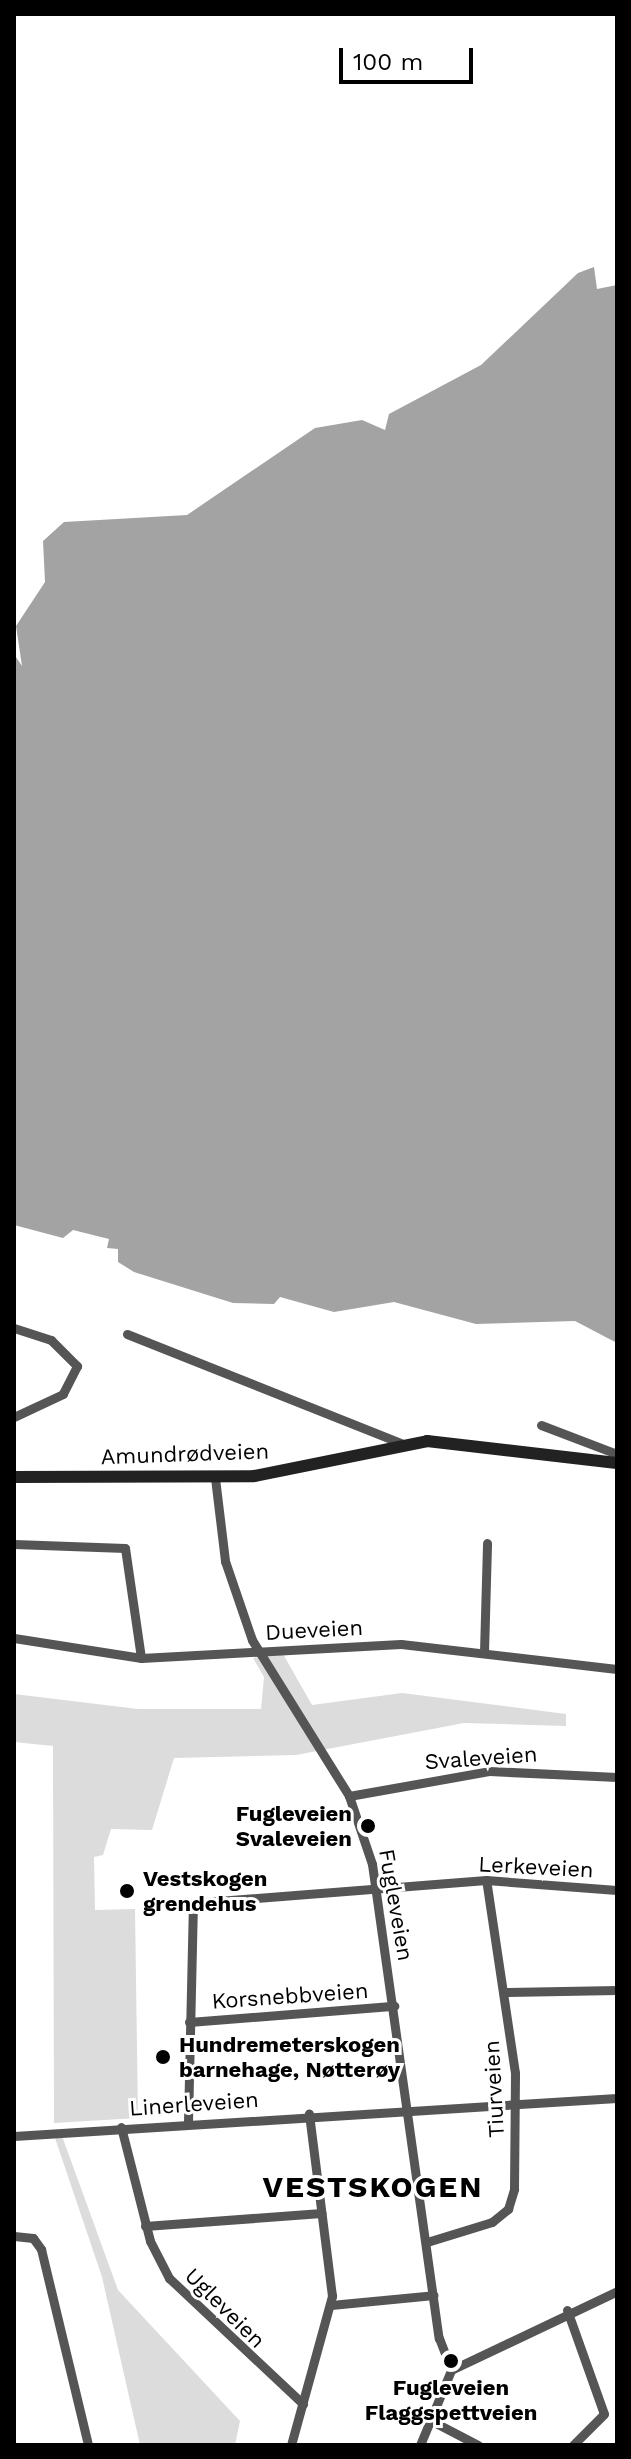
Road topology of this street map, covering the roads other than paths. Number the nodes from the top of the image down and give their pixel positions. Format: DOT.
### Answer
graph roads {
  1 [pos="14,1328"];
  2 [pos="127,1334"];
  3 [pos="14,1417"];
  4 [pos="541,1425"];
  5 [pos="401,1443"];
  6 [pos="617,1454"];
  7 [pos="617,1463"];
  8 [pos="14,1477"];
  9 [pos="215,1478"];
  10 [pos="487,1543"];
  11 [pos="14,1544"];
  12 [pos="14,1638"];
  13 [pos="258,1651"];
  14 [pos="484,1652"];
  15 [pos="141,1658"];
  16 [pos="617,1669"];
  17 [pos="617,1777"];
  18 [pos="349,1796"];
  19 [pos="486,1880"];
  20 [pos="617,1890"];
  21 [pos="378,1891"];
  22 [pos="617,1990"];
  23 [pos="503,1992"];
  24 [pos="394,2006"];
  25 [pos="189,2022"];
  26 [pos="617,2098"];
  27 [pos="516,2100"];
  28 [pos="408,2108"];
  29 [pos="309,2113"];
  30 [pos="188,2122"];
  31 [pos="121,2127"];
  32 [pos="14,2136"];
  33 [pos="322,2213"];
  34 [pos="145,2226"];
  35 [pos="14,2236"];
  36 [pos="427,2242"];
  37 [pos="617,2288"];
  38 [pos="434,2295"];
  39 [pos="331,2305"];
  40 [pos="567,2310"];
  41 [pos="451,2370"];
  42 [pos="303,2404"];
  43 [pos="430,2420"];
  44 [pos="88,2445"];
  45 [pos="291,2445"];
  46 [pos="420,2445"];
  47 [pos="478,2445"];
  48 [pos="573,2445"];
  1 -- 3 [label="street"];
  2 -- 5 [label="street, Amundrødveien"];
  4 -- 6 [label="street"];
  5 -- 7 [label="main road, Amundrødveien"];
  5 -- 9 [label="main road, Amundrødveien"];
  8 -- 9 [label="main road, Amundrødveien"];
  9 -- 13 [label="street, Fugleveien"];
  10 -- 14 [label="street"];
  11 -- 15 [label="street"];
  12 -- 15 [label="street, Dueveien"];
  13 -- 14 [label="street, Dueveien"];
  13 -- 15 [label="street, Dueveien"];
  13 -- 18 [label="street, Fugleveien"];
  14 -- 16 [label="street, Dueveien"];
  17 -- 18 [label="street, Svaleveien"];
  18 -- 21 [label="street, Fugleveien"];
  19 -- 20 [label="street, Lerkeveien"];
  19 -- 21 [label="street, Lerkeveien"];
  19 -- 23 [label="street, Tiurveien"];
  21 -- 24 [label="street, Fugleveien"];
  21 -- 25 [label="street, Lerkeveien"];
  22 -- 23 [label="street"];
  23 -- 27 [label="street, Tiurveien"];
  24 -- 25 [label="street, Korsnebbveien"];
  24 -- 28 [label="street, Fugleveien"];
  25 -- 30 [label="street, Lerkeveien"];
  26 -- 27 [label="street, Linerleveien"];
  27 -- 28 [label="street, Linerleveien"];
  27 -- 36 [label="street, Tiurveien"];
  28 -- 29 [label="street, Linerleveien"];
  28 -- 36 [label="street, Fugleveien"];
  29 -- 30 [label="street, Linerleveien"];
  29 -- 33 [label="street"];
  30 -- 31 [label="street, Linerleveien"];
  31 -- 32 [label="street, Linerleveien"];
  31 -- 34 [label="street, Ugleveien"];
  33 -- 34 [label="street"];
  33 -- 39 [label="street"];
  34 -- 42 [label="street, Ugleveien"];
  35 -- 44 [label="street"];
  36 -- 38 [label="street, Fugleveien"];
  37 -- 40 [label="street"];
  38 -- 39 [label="street"];
  38 -- 41 [label="street, Fugleveien"];
  39 -- 42 [label="street"];
  40 -- 41 [label="street"];
  40 -- 48 [label="street"];
  41 -- 43 [label="street"];
  42 -- 45 [label="street"];
  43 -- 46 [label="street"];
  43 -- 47 [label="street"];
}
